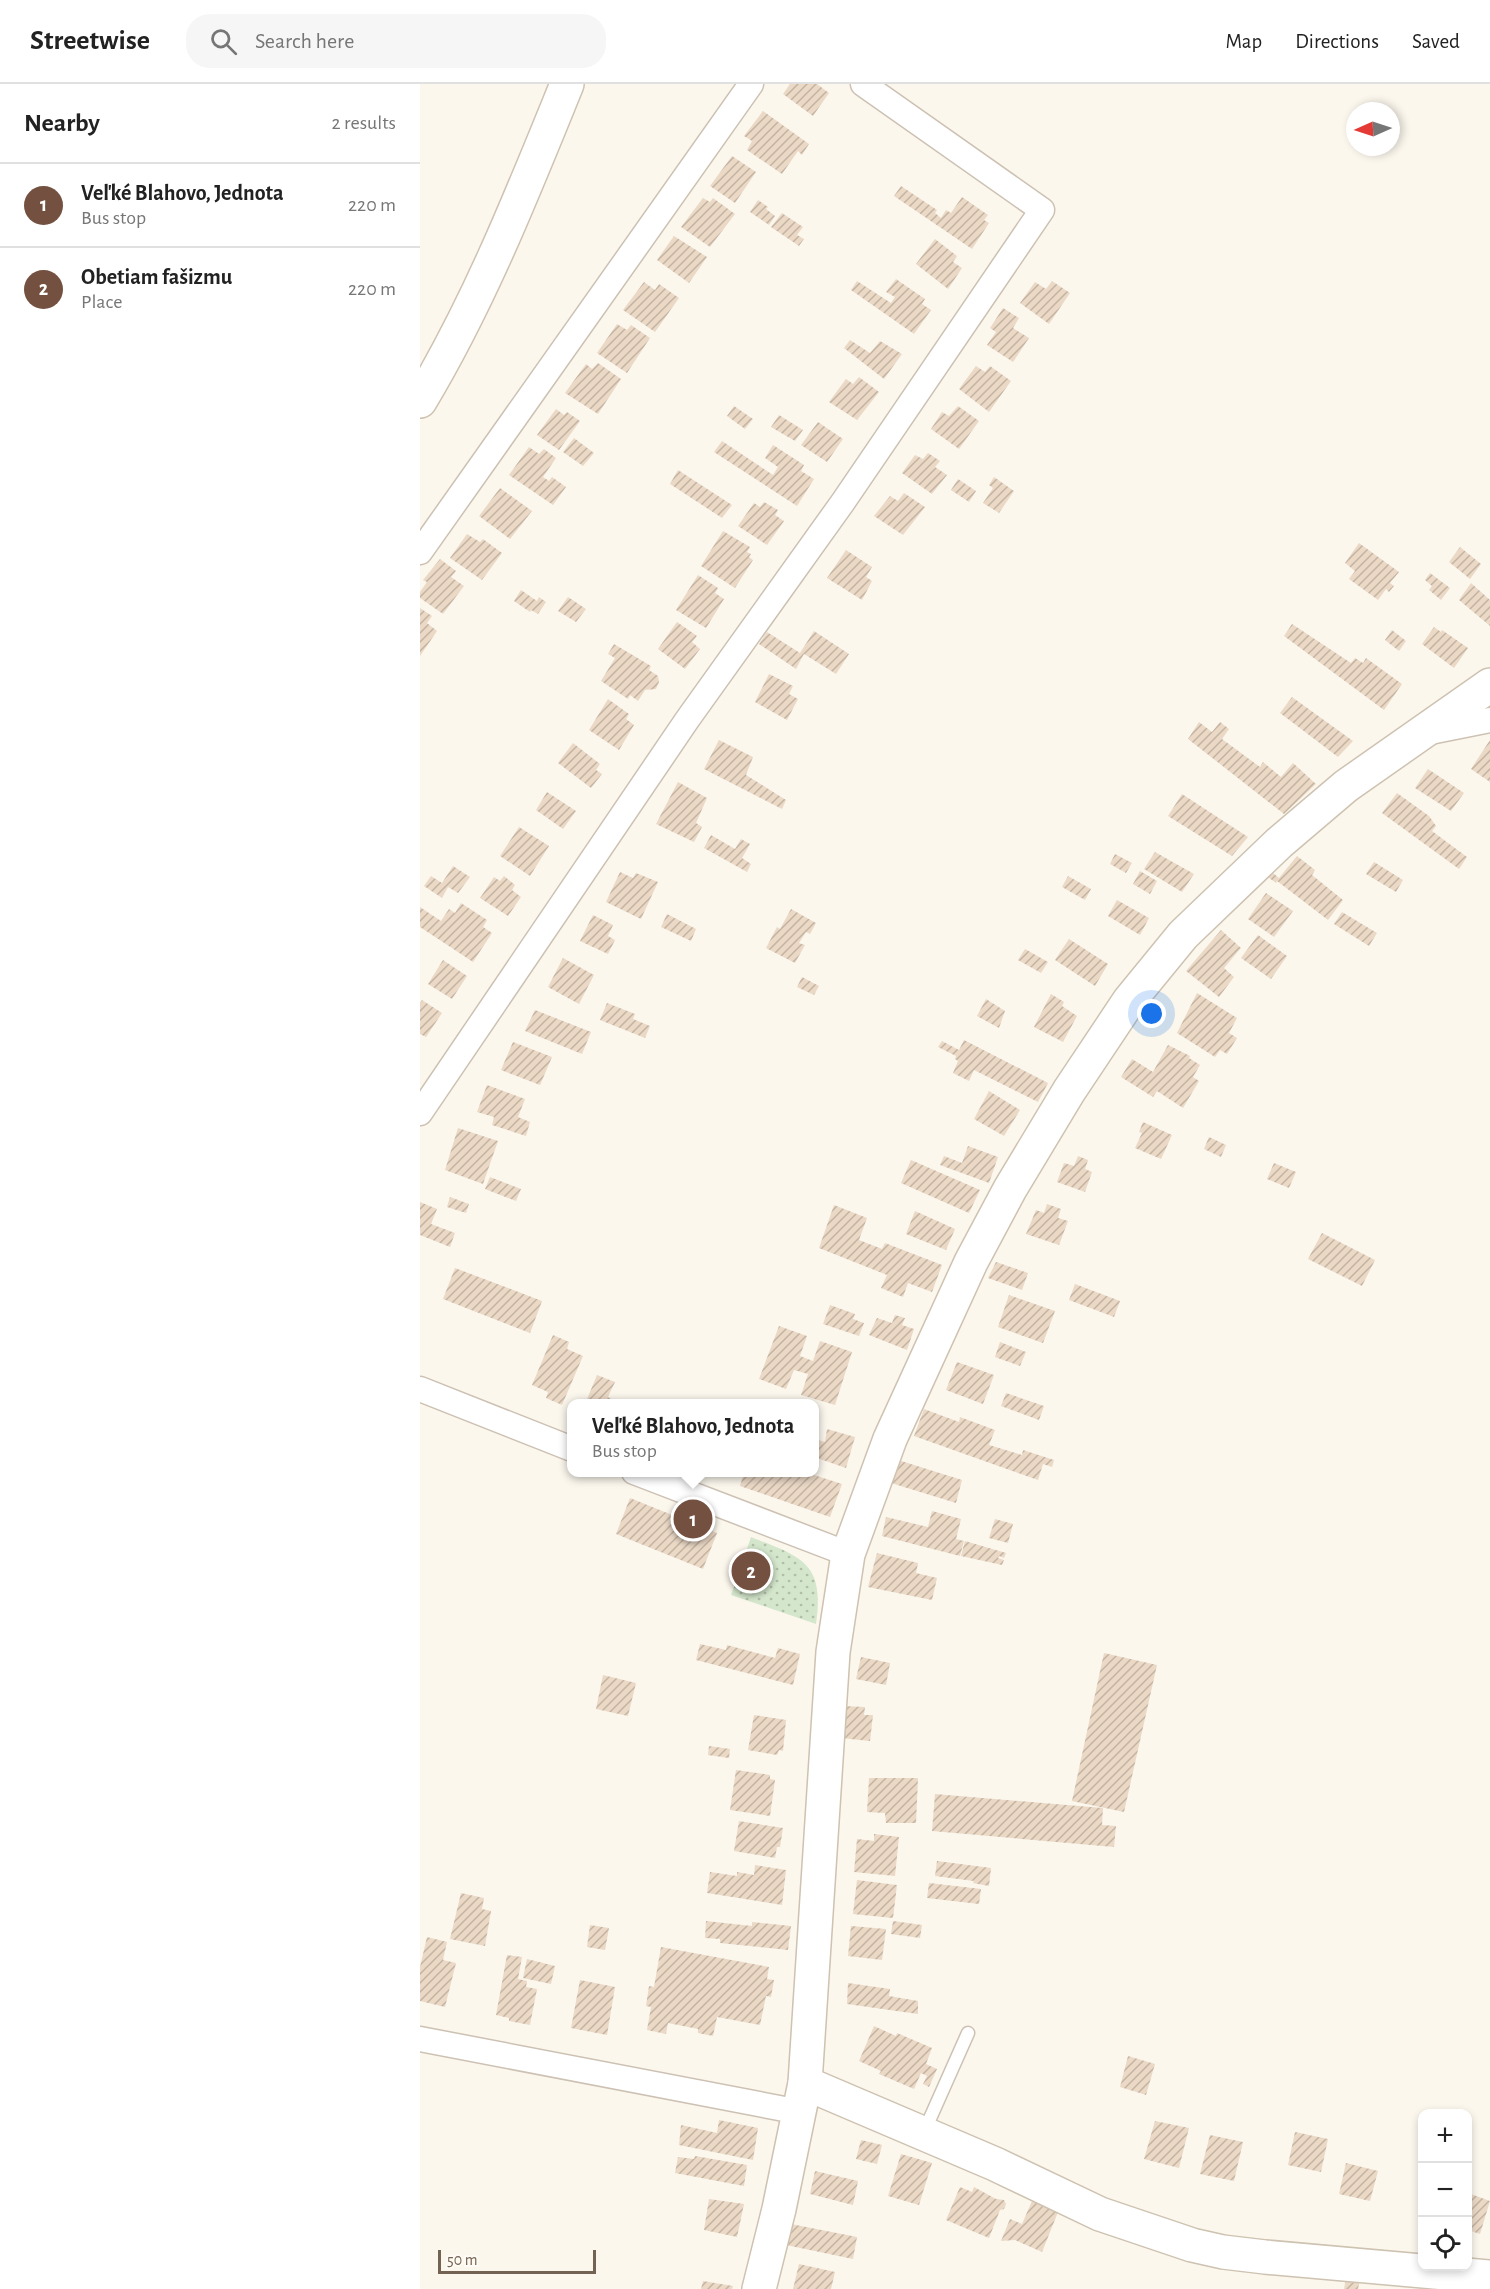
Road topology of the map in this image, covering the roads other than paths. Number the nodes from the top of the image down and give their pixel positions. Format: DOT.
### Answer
graph roads {
  1 [pos="567,84"];
  2 [pos="751,84"];
  3 [pos="863,84"];
  4 [pos="420,401"];
  5 [pos="420,552"];
  6 [pos="1490,685"];
  7 [pos="1490,720"];
  8 [pos="1425,733"];
  9 [pos="420,1113"];
  10 [pos="420,1389"];
  11 [pos="567,1447"];
  12 [pos="645,1477"];
  13 [pos="848,1554"];
  14 [pos="968,2033"];
  15 [pos="420,2039"];
  16 [pos="802,2097"];
  17 [pos="924,2132"];
  18 [pos="1490,2277"];
  19 [pos="759,2289"];
  1 -- 4 [label="street"];
  2 -- 5 [label="street"];
  3 -- 9 [label="street"];
  6 -- 8 [label="street"];
  7 -- 8 [label="street"];
  8 -- 13 [label="street"];
  10 -- 11 [label="street"];
  12 -- 13 [label="street"];
  13 -- 16 [label="street"];
  14 -- 17 [label="lane"];
  15 -- 16 [label="street"];
  16 -- 17 [label="street"];
  16 -- 19 [label="street"];
  17 -- 18 [label="street"];
}
